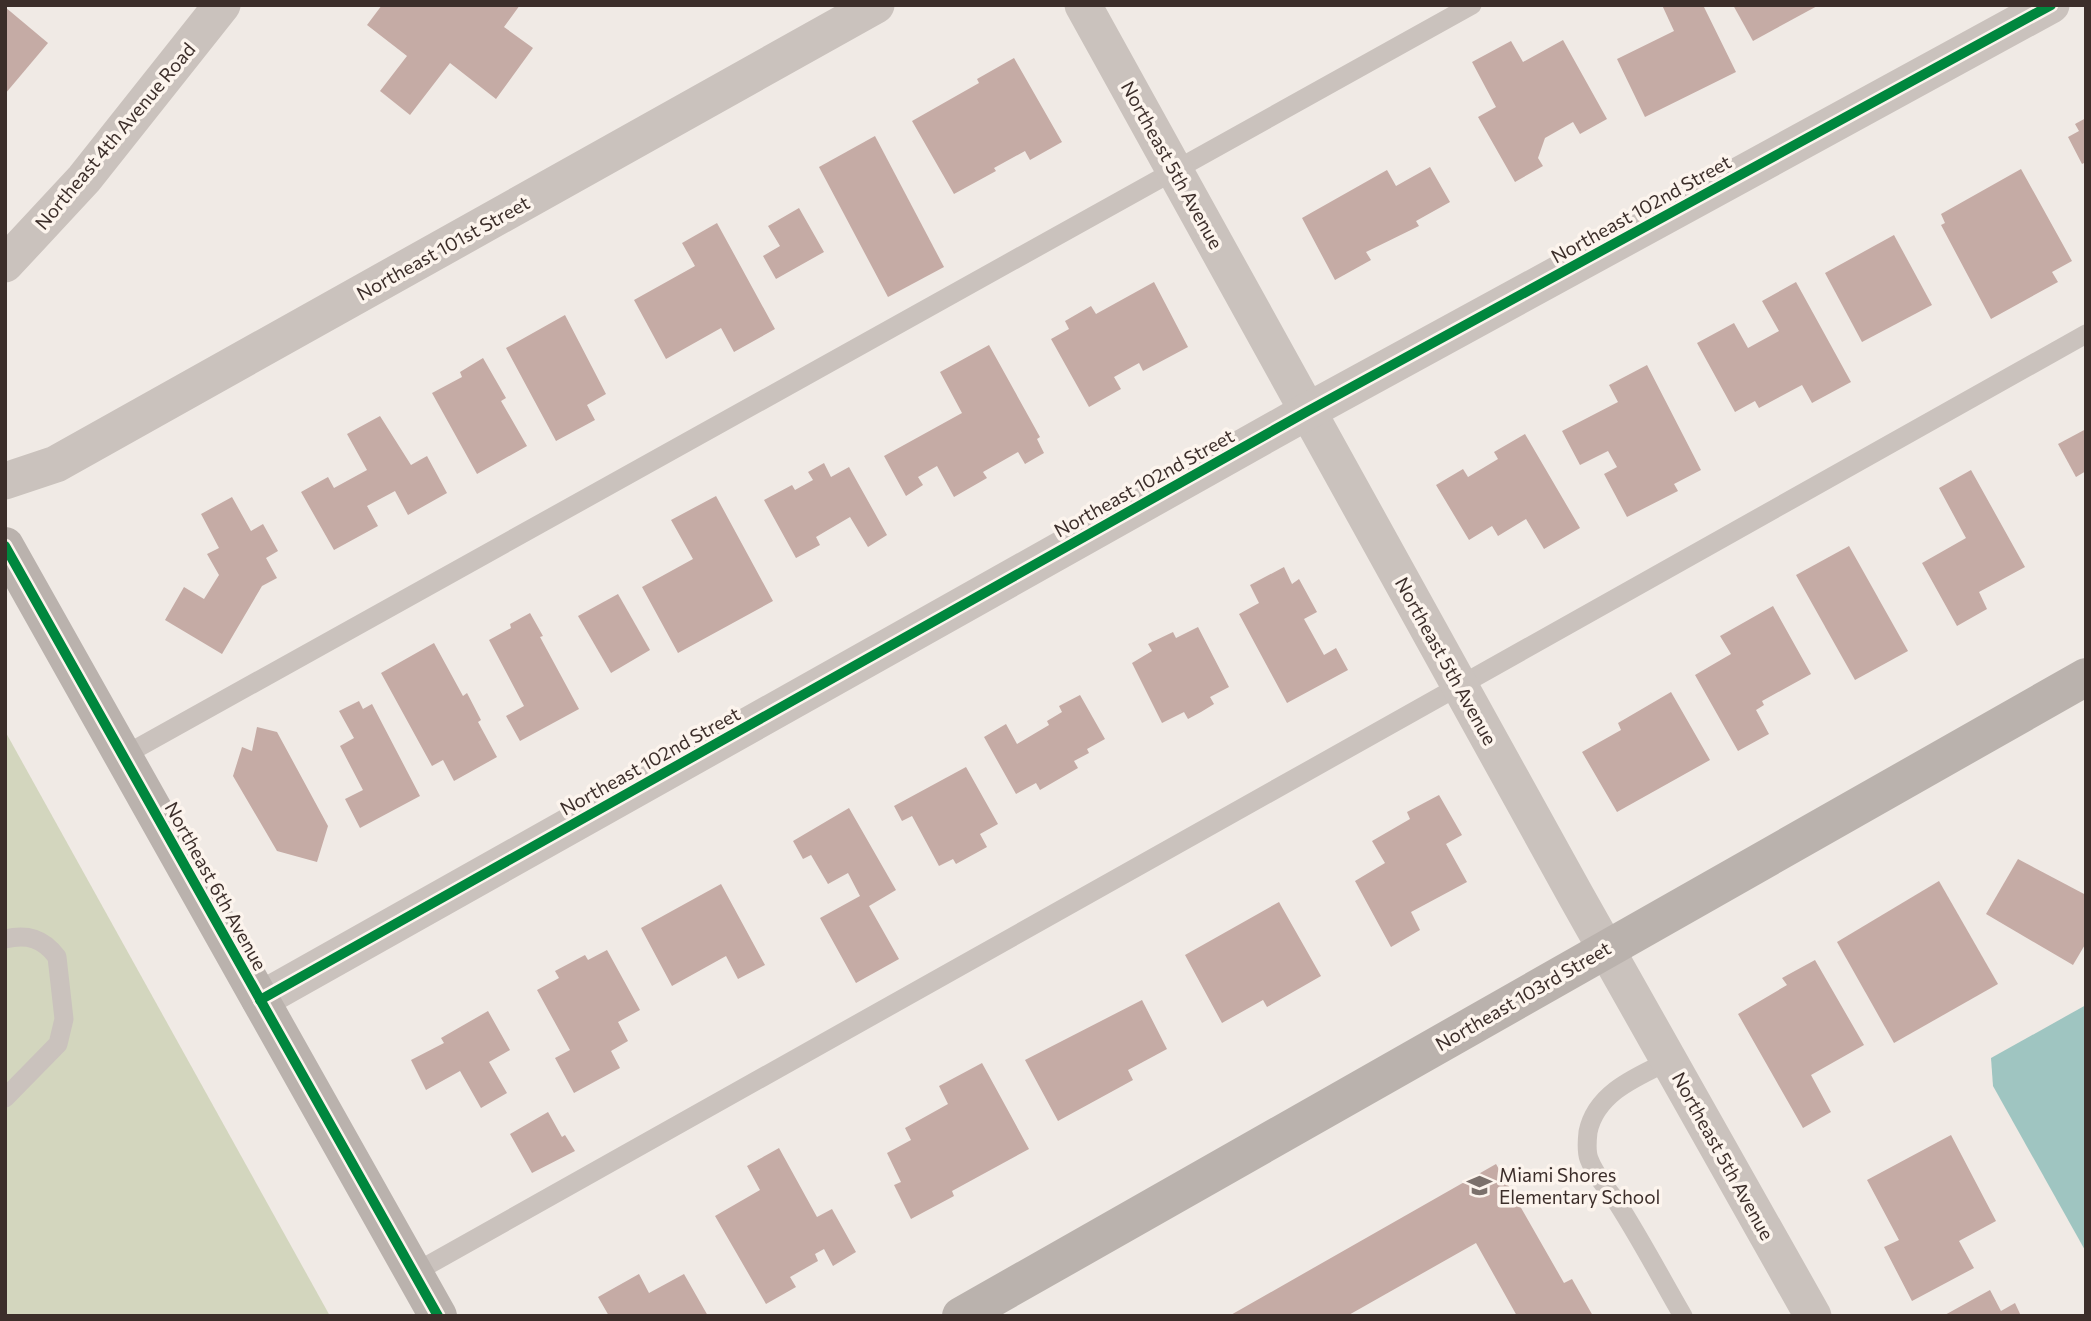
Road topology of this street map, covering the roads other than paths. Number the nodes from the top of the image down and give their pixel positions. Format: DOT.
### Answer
graph roads {
  1 [pos="222,5"];
  2 [pos="876,5"];
  3 [pos="1083,5"];
  4 [pos="1472,5"];
  5 [pos="2051,5"];
  6 [pos="1175,171"];
  7 [pos="5,264"];
  8 [pos="2086,334"];
  9 [pos="1308,411"];
  10 [pos="5,481"];
  11 [pos="5,547"];
  12 [pos="2086,677"];
  13 [pos="1460,686"];
  14 [pos="123,756"];
  15 [pos="5,939"];
  16 [pos="1606,949"];
  17 [pos="260,1000"];
  18 [pos="1669,1061"];
  19 [pos="5,1098"];
  20 [pos="414,1273"];
  21 [pos="438,1316"];
  22 [pos="961,1316"];
  23 [pos="1683,1316"];
  24 [pos="1813,1316"];
  1 -- 7 [label="street, Northeast 4th Avenue Road"];
  2 -- 10 [label="street, Northeast 101st Street"];
  3 -- 6 [label="street, Northeast 5th Avenue"];
  4 -- 6 [label="lane"];
  5 -- 9 [label="street, Northeast 102nd Street"];
  6 -- 9 [label="street, Northeast 5th Avenue"];
  6 -- 14 [label="lane"];
  8 -- 13 [label="lane"];
  9 -- 13 [label="street, Northeast 5th Avenue"];
  9 -- 17 [label="street, Northeast 102nd Street"];
  11 -- 14 [label="main road, Northeast 6th Avenue"];
  12 -- 16 [label="main road, Northeast 103rd Street"];
  13 -- 16 [label="street, Northeast 5th Avenue"];
  13 -- 20 [label="lane"];
  14 -- 17 [label="main road, Northeast 6th Avenue"];
  15 -- 19 [label="lane"];
  16 -- 18 [label="street, Northeast 5th Avenue"];
  16 -- 22 [label="main road, Northeast 103rd Street"];
  17 -- 20 [label="main road, Northeast 6th Avenue"];
  18 -- 23 [label="lane"];
  18 -- 24 [label="street, Northeast 5th Avenue"];
  20 -- 21 [label="main road, Northeast 6th Avenue"];
}
